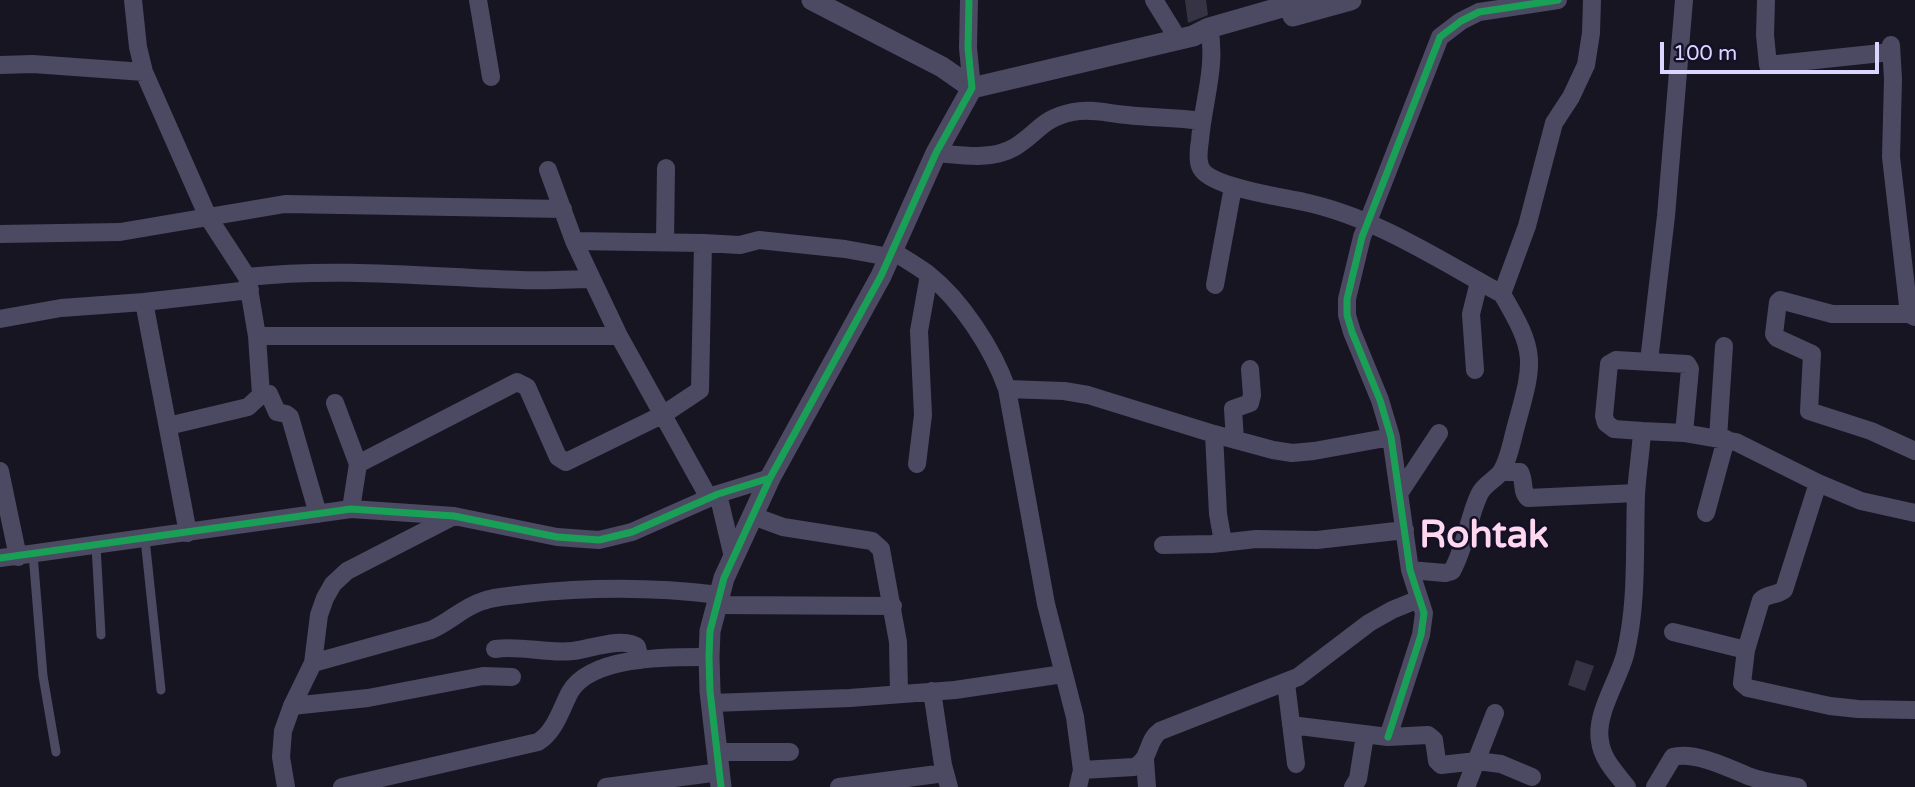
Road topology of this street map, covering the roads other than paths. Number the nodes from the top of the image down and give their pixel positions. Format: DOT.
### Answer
graph roads {
  1 [pos="132,0"];
  2 [pos="478,0"];
  3 [pos="812,0"];
  4 [pos="969,0"];
  5 [pos="1153,0"];
  6 [pos="1307,0"];
  7 [pos="1351,0"];
  8 [pos="1558,0"];
  9 [pos="1592,0"];
  10 [pos="1684,0"];
  11 [pos="1766,0"];
  12 [pos="842,7"];
  13 [pos="1198,35"];
  14 [pos="1,64"];
  15 [pos="144,72"];
  16 [pos="491,77"];
  17 [pos="972,88"];
  18 [pos="1201,121"];
  19 [pos="936,153"];
  20 [pos="666,168"];
  21 [pos="548,170"];
  22 [pos="1233,187"];
  23 [pos="563,209"];
  24 [pos="208,217"];
  25 [pos="1367,222"];
  26 [pos="0,234"];
  27 [pos="575,241"];
  28 [pos="665,242"];
  29 [pos="704,243"];
  30 [pos="890,253"];
  31 [pos="929,275"];
  32 [pos="591,279"];
  33 [pos="1479,282"];
  34 [pos="248,284"];
  35 [pos="1214,285"];
  36 [pos="1502,294"];
  37 [pos="144,302"];
  38 [pos="1912,316"];
  39 [pos="0,319"];
  40 [pos="257,336"];
  41 [pos="619,336"];
  42 [pos="1724,345"];
  43 [pos="1649,361"];
  44 [pos="1250,369"];
  45 [pos="1475,370"];
  46 [pos="1007,389"];
  47 [pos="261,395"];
  48 [pos="334,403"];
  49 [pos="664,414"];
  50 [pos="168,426"];
  51 [pos="1642,431"];
  52 [pos="1439,433"];
  53 [pos="1684,433"];
  54 [pos="1214,434"];
  55 [pos="1391,437"];
  56 [pos="1722,438"];
  57 [pos="1235,440"];
  58 [pos="1915,451"];
  59 [pos="358,464"];
  60 [pos="917,464"];
  61 [pos="0,471"];
  62 [pos="1501,472"];
  63 [pos="770,478"];
  64 [pos="1818,483"];
  65 [pos="1399,492"];
  66 [pos="1636,493"];
  67 [pos="714,496"];
  68 [pos="351,509"];
  69 [pos="1706,513"];
  70 [pos="1915,513"];
  71 [pos="318,514"];
  72 [pos="454,516"];
  73 [pos="753,516"];
  74 [pos="1405,530"];
  75 [pos="188,533"];
  76 [pos="145,539"];
  77 [pos="1223,542"];
  78 [pos="96,545"];
  79 [pos="1163,545"];
  80 [pos="17,556"];
  81 [pos="733,557"];
  82 [pos="1410,570"];
  83 [pos="1419,599"];
  84 [pos="718,600"];
  85 [pos="893,606"];
  86 [pos="1673,632"];
  87 [pos="101,635"];
  88 [pos="495,649"];
  89 [pos="1746,650"];
  90 [pos="709,657"];
  91 [pos="640,660"];
  92 [pos="313,663"];
  93 [pos="1063,674"];
  94 [pos="512,677"];
  95 [pos="1286,683"];
  96 [pos="161,690"];
  97 [pos="932,691"];
  98 [pos="900,694"];
  99 [pos="712,704"];
  100 [pos="292,706"];
  101 [pos="1915,709"];
  102 [pos="1495,713"];
  103 [pos="1291,725"];
  104 [pos="1365,736"];
  105 [pos="1388,737"];
  106 [pos="56,752"];
  107 [pos="790,752"];
  108 [pos="1144,760"];
  109 [pos="1476,761"];
  110 [pos="1296,764"];
  111 [pos="719,771"];
  112 [pos="1532,777"];
  113 [pos="1080,778"];
  114 [pos="947,780"];
  115 [pos="286,787"];
  116 [pos="342,787"];
  117 [pos="606,787"];
  118 [pos="839,787"];
  119 [pos="1147,787"];
  120 [pos="1353,787"];
  121 [pos="1466,787"];
  122 [pos="1626,787"];
  123 [pos="1655,787"];
  124 [pos="1798,787"];
  1 -- 15 [label="street"];
  2 -- 16 [label="street"];
  3 -- 12 [label="street"];
  4 -- 17 [label="street"];
  5 -- 13 [label="street"];
  6 -- 13 [label="street"];
  7 -- 13 [label="street"];
  8 -- 25 [label="street"];
  9 -- 36 [label="street"];
  10 -- 43 [label="street"];
  11 -- 38 [label="street"];
  12 -- 17 [label="street"];
  13 -- 17 [label="street"];
  13 -- 18 [label="street"];
  14 -- 15 [label="street"];
  15 -- 24 [label="street"];
  17 -- 19 [label="street"];
  18 -- 19 [label="street"];
  18 -- 22 [label="street"];
  19 -- 30 [label="street"];
  20 -- 28 [label="street"];
  21 -- 23 [label="street"];
  22 -- 25 [label="street"];
  22 -- 35 [label="street"];
  23 -- 24 [label="street"];
  23 -- 27 [label="street"];
  24 -- 26 [label="street"];
  24 -- 34 [label="street"];
  25 -- 33 [label="street"];
  25 -- 55 [label="street"];
  27 -- 28 [label="street"];
  27 -- 32 [label="street"];
  28 -- 29 [label="street"];
  29 -- 30 [label="street"];
  29 -- 49 [label="street"];
  30 -- 31 [label="street"];
  30 -- 63 [label="street"];
  31 -- 46 [label="street"];
  31 -- 60 [label="street"];
  32 -- 34 [label="street"];
  32 -- 41 [label="street"];
  33 -- 36 [label="street"];
  33 -- 45 [label="street"];
  34 -- 37 [label="street"];
  34 -- 40 [label="street"];
  36 -- 62 [label="street"];
  37 -- 39 [label="street"];
  37 -- 50 [label="street"];
  38 -- 58 [label="street"];
  40 -- 41 [label="street"];
  40 -- 47 [label="street"];
  41 -- 49 [label="street"];
  42 -- 56 [label="street"];
  43 -- 51 [label="street"];
  43 -- 53 [label="street"];
  44 -- 57 [label="street"];
  46 -- 54 [label="street"];
  46 -- 93 [label="street"];
  47 -- 50 [label="street"];
  47 -- 71 [label="street"];
  48 -- 59 [label="street"];
  49 -- 59 [label="street"];
  49 -- 67 [label="street"];
  50 -- 75 [label="street"];
  51 -- 53 [label="street"];
  51 -- 66 [label="street"];
  52 -- 65 [label="street"];
  53 -- 56 [label="street"];
  54 -- 57 [label="street"];
  54 -- 77 [label="street"];
  55 -- 57 [label="street"];
  55 -- 65 [label="street"];
  56 -- 64 [label="street"];
  56 -- 69 [label="street"];
  59 -- 68 [label="street"];
  61 -- 80 [label="street"];
  62 -- 66 [label="street"];
  62 -- 82 [label="street"];
  63 -- 67 [label="street"];
  63 -- 73 [label="street"];
  64 -- 70 [label="street"];
  64 -- 89 [label="street"];
  65 -- 74 [label="street"];
  66 -- 122 [label="street"];
  67 -- 72 [label="street"];
  67 -- 81 [label="street"];
  68 -- 71 [label="street"];
  68 -- 72 [label="street"];
  71 -- 75 [label="street"];
  72 -- 92 [label="street"];
  73 -- 81 [label="street"];
  73 -- 85 [label="street"];
  74 -- 77 [label="street"];
  74 -- 82 [label="street"];
  75 -- 76 [label="street"];
  76 -- 78 [label="street"];
  76 -- 96 [label="lane"];
  77 -- 79 [label="street"];
  78 -- 80 [label="street"];
  78 -- 87 [label="lane"];
  80 -- 106 [label="lane"];
  81 -- 84 [label="street"];
  82 -- 83 [label="street"];
  83 -- 95 [label="street"];
  83 -- 105 [label="street"];
  84 -- 85 [label="street"];
  84 -- 90 [label="street"];
  84 -- 92 [label="street"];
  85 -- 98 [label="street"];
  86 -- 89 [label="street"];
  88 -- 91 [label="street"];
  89 -- 101 [label="street"];
  90 -- 91 [label="street"];
  90 -- 99 [label="street"];
  91 -- 116 [label="street"];
  92 -- 100 [label="street"];
  93 -- 97 [label="street"];
  93 -- 113 [label="street"];
  94 -- 100 [label="street"];
  95 -- 103 [label="street"];
  95 -- 108 [label="street"];
  97 -- 98 [label="street"];
  97 -- 114 [label="street"];
  98 -- 99 [label="street"];
  99 -- 111 [label="street"];
  100 -- 115 [label="street"];
  102 -- 109 [label="street"];
  103 -- 104 [label="street"];
  103 -- 110 [label="street"];
  104 -- 105 [label="street"];
  104 -- 120 [label="street"];
  105 -- 109 [label="street"];
  107 -- 111 [label="street"];
  108 -- 113 [label="street"];
  108 -- 119 [label="street"];
  109 -- 112 [label="street"];
  109 -- 121 [label="street"];
  111 -- 117 [label="street"];
  114 -- 118 [label="street"];
  123 -- 124 [label="street"];
}
